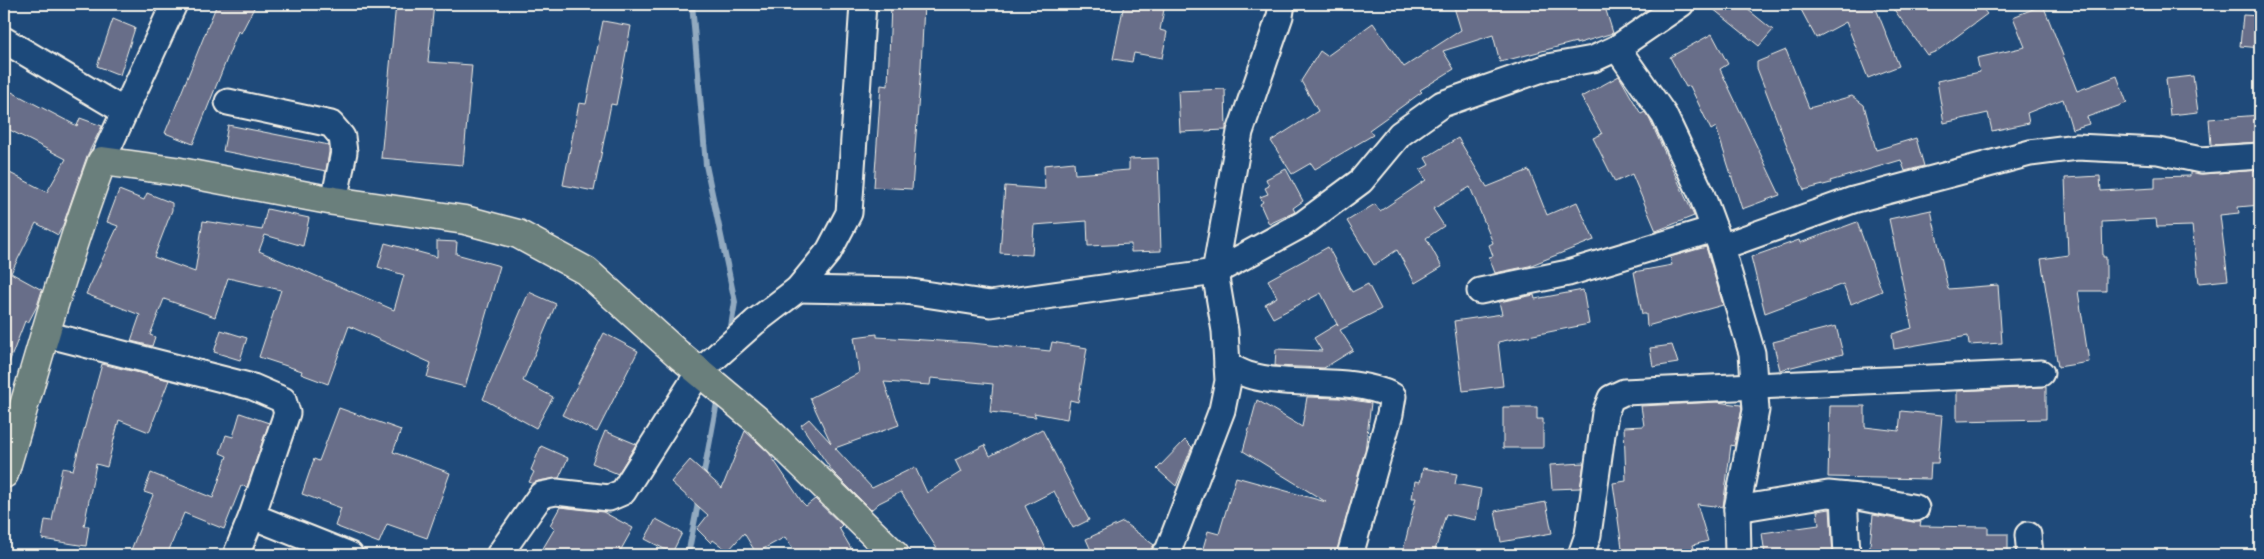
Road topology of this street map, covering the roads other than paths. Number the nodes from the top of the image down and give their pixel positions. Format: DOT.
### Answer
graph roads {
  1 [pos="863,4"];
  2 [pos="1282,4"];
  3 [pos="1681,4"];
  4 [pos="170,5"];
  5 [pos="4,40"];
  6 [pos="1617,48"];
  7 [pos="228,102"];
  8 [pos="124,112"];
  9 [pos="2260,156"];
  10 [pos="102,161"];
  11 [pos="334,201"];
  12 [pos="1717,238"];
  13 [pos="1215,272"];
  14 [pos="798,290"];
  15 [pos="1480,290"];
  16 [pos="45,334"];
  17 [pos="1227,365"];
  18 [pos="700,372"];
  19 [pos="2041,373"];
  20 [pos="1754,388"];
  21 [pos="4,474"];
  22 [pos="1844,496"];
  23 [pos="1916,508"];
  24 [pos="1737,509"];
  25 [pos="252,516"];
  26 [pos="236,555"];
  27 [pos="350,555"];
  28 [pos="499,555"];
  29 [pos="895,555"];
  30 [pos="1164,555"];
  31 [pos="1350,555"];
  32 [pos="1581,555"];
  33 [pos="1738,555"];
  34 [pos="1847,555"];
  1 -- 14 [label="street"];
  2 -- 13 [label="street"];
  3 -- 6 [label="street"];
  4 -- 8 [label="street"];
  5 -- 8 [label="street"];
  6 -- 12 [label="street"];
  6 -- 13 [label="street"];
  7 -- 11 [label="street"];
  8 -- 10 [label="street"];
  9 -- 12 [label="street"];
  10 -- 11 [label="main road"];
  10 -- 16 [label="main road"];
  11 -- 18 [label="main road"];
  12 -- 15 [label="street"];
  12 -- 20 [label="street"];
  13 -- 14 [label="street"];
  13 -- 17 [label="street"];
  14 -- 18 [label="street"];
  16 -- 21 [label="main road"];
  16 -- 25 [label="street"];
  17 -- 30 [label="street"];
  17 -- 31 [label="street"];
  18 -- 28 [label="street"];
  18 -- 29 [label="main road"];
  19 -- 20 [label="street"];
  20 -- 24 [label="street"];
  20 -- 32 [label="street"];
  22 -- 23 [label="street"];
  22 -- 24 [label="street"];
  22 -- 34 [label="street"];
  24 -- 33 [label="street"];
  25 -- 26 [label="street"];
  25 -- 27 [label="street"];
}
